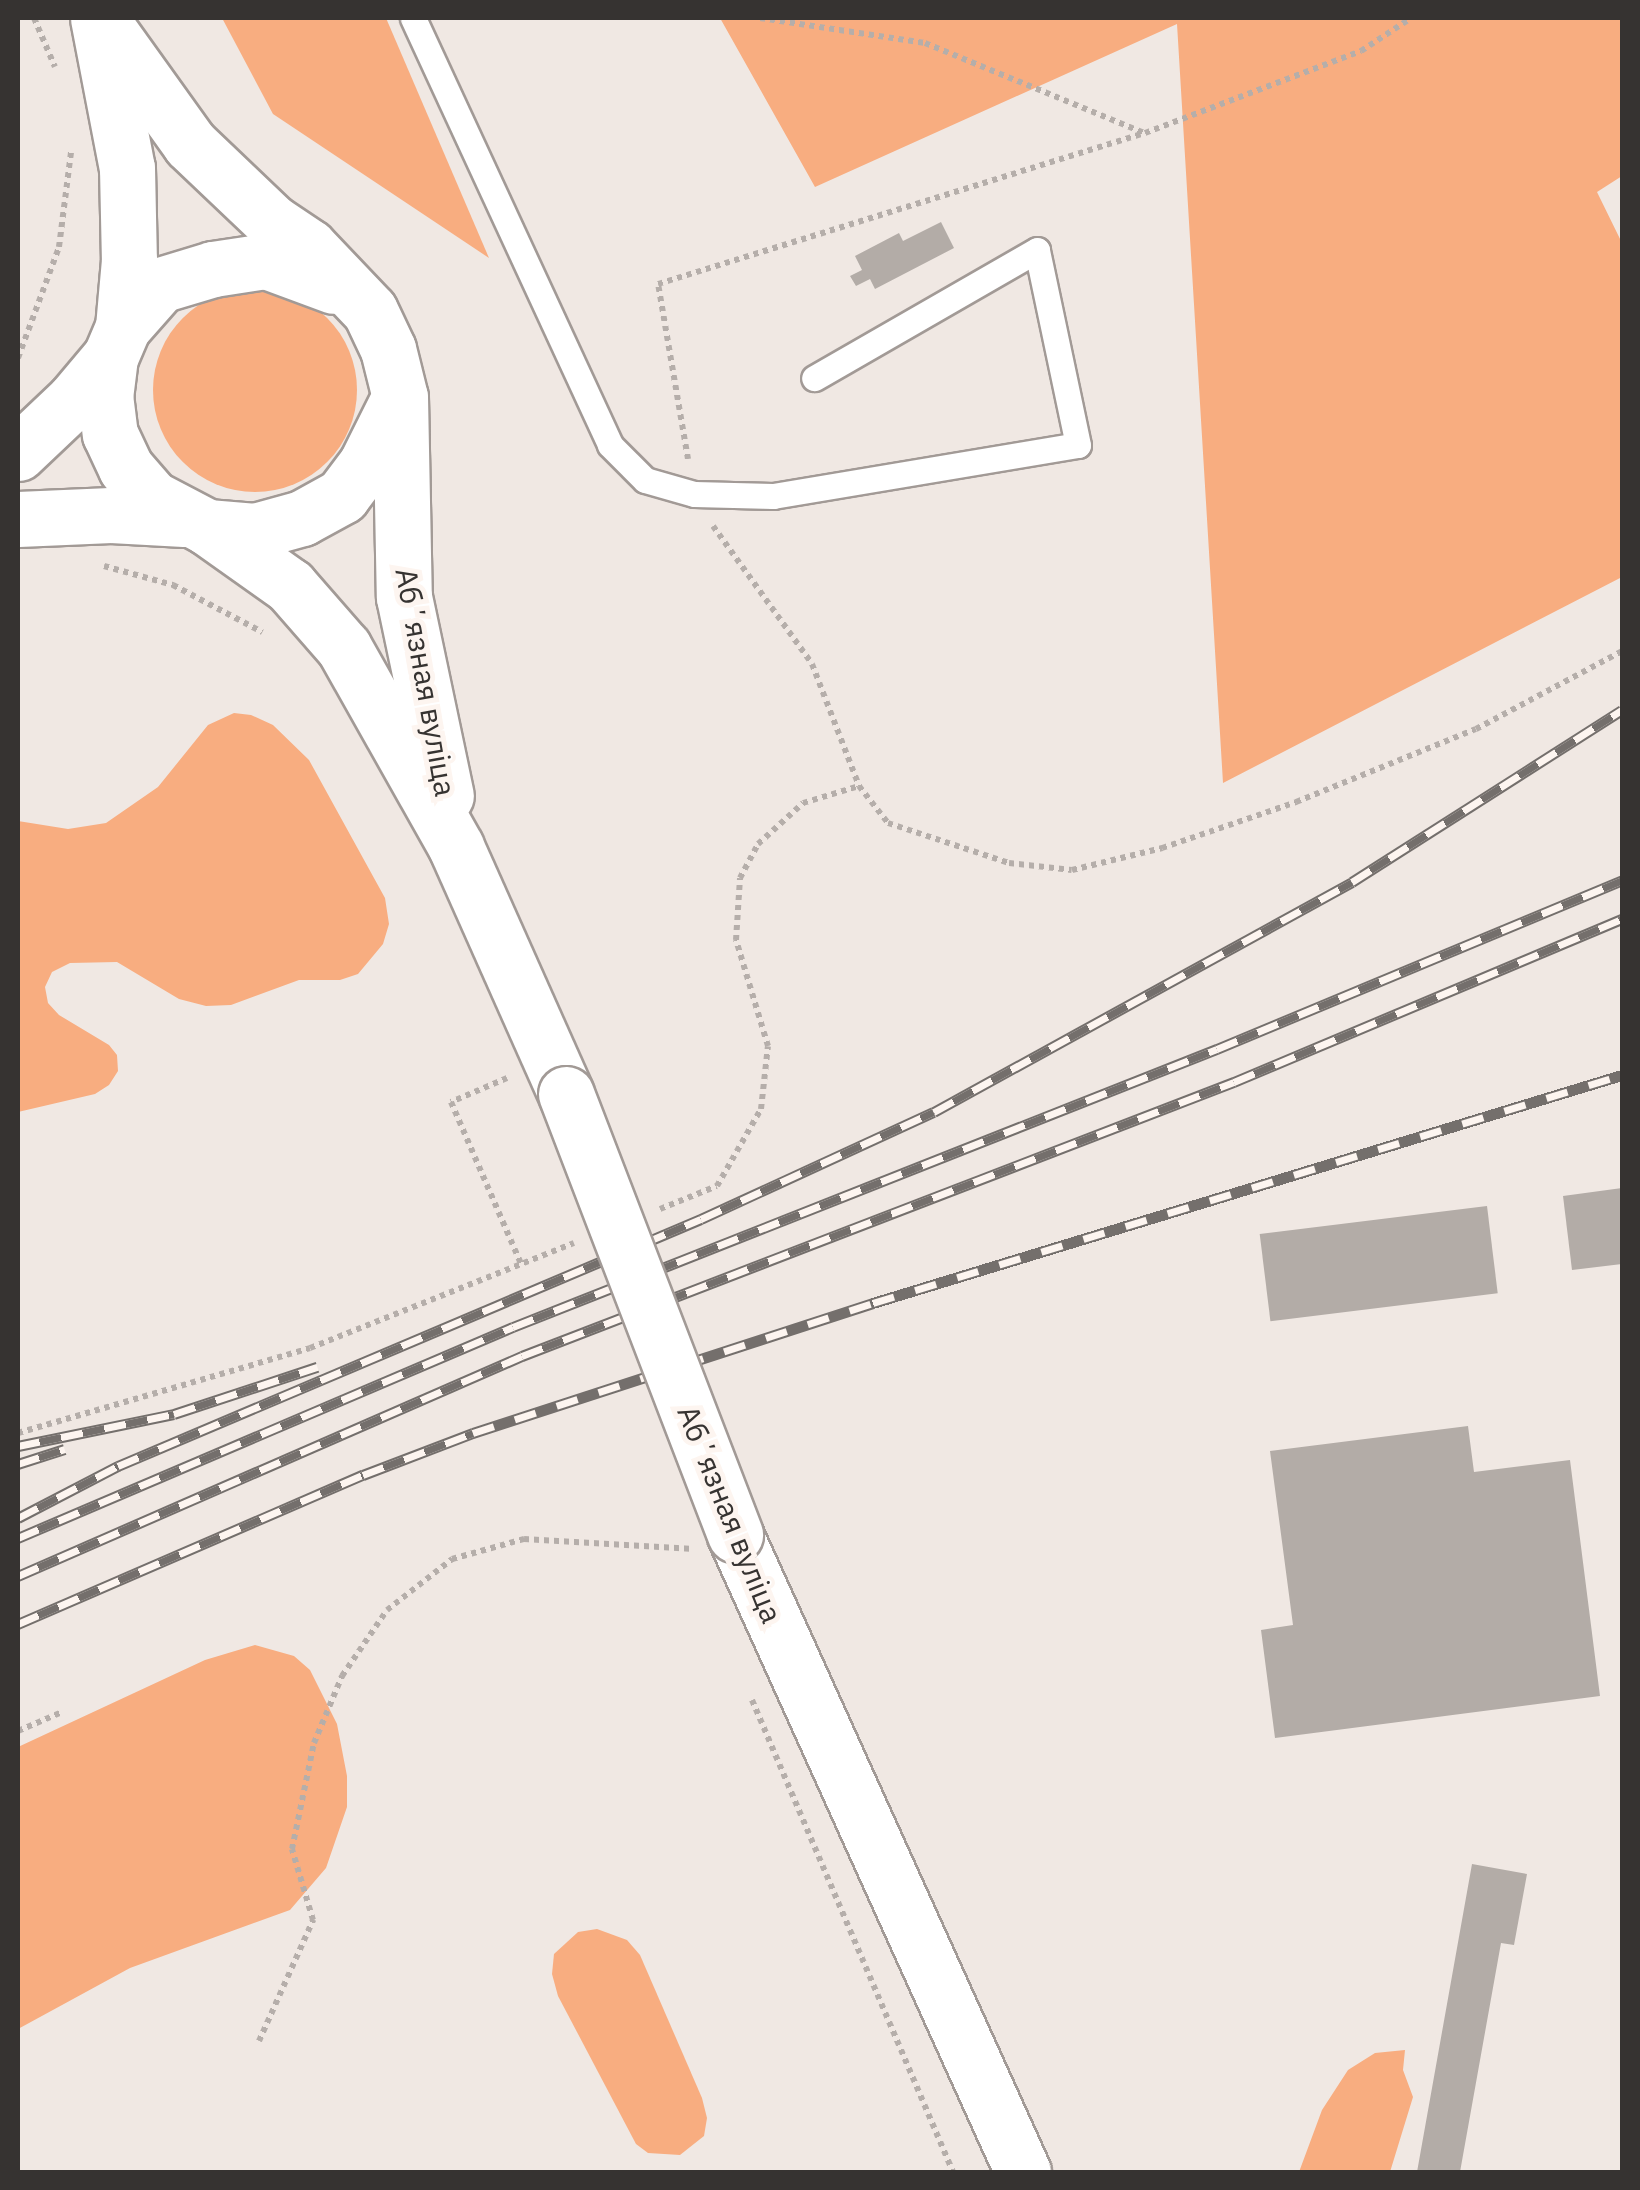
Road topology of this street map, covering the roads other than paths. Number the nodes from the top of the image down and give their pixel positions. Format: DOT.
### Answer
graph roads {
  1 [pos="99,18"];
  2 [pos="413,18"];
  3 [pos="349,292"];
  4 [pos="116,342"];
  5 [pos="814,378"];
  6 [pos="400,396"];
  7 [pos="18,453"];
  8 [pos="18,519"];
  9 [pos="196,523"];
  10 [pos="456,847"];
  11 [pos="1023,2172"];
  1 -- 3 [label="main road, Абʼязная вуліца"];
  1 -- 4 [label="main road, Абʼязная вуліца"];
  2 -- 5 [label="lane"];
  3 -- 4 [label="main road"];
  3 -- 6 [label="main road, Абʼязная вуліца"];
  4 -- 7 [label="main road"];
  4 -- 9 [label="main road, Абʼязная вуліца"];
  6 -- 9 [label="main road"];
  6 -- 10 [label="main road, Абʼязная вуліца"];
  8 -- 9 [label="main road"];
  9 -- 10 [label="main road, Абʼязная вуліца"];
  10 -- 11 [label="main road, Абʼязная вуліца, bridge"];
}
